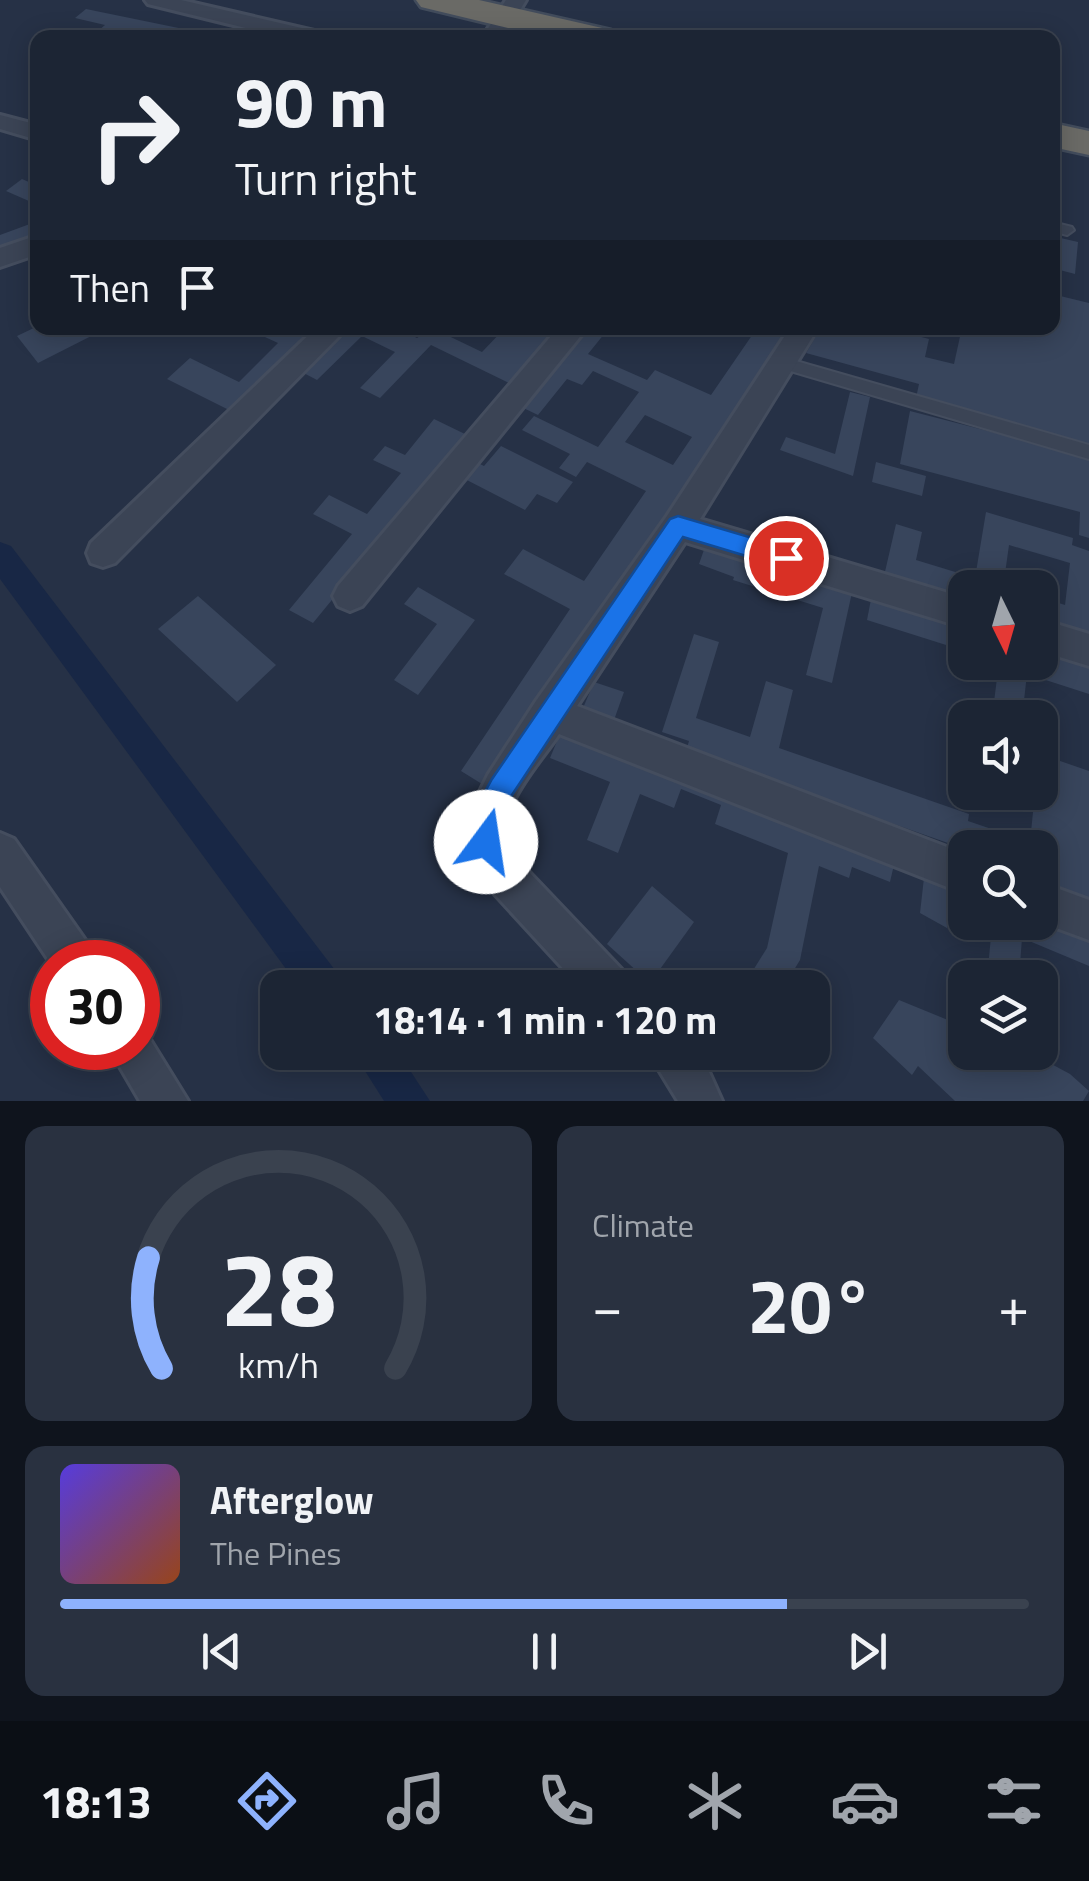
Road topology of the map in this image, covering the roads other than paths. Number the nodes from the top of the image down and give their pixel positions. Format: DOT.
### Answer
graph roads {
  1 [pos="156,0"];
  2 [pos="433,0"];
  3 [pos="505,18"];
  4 [pos="282,30"];
  5 [pos="561,30"];
  6 [pos="0,122"];
  7 [pos="30,131"];
  8 [pos="1060,136"];
  9 [pos="1089,142"];
  10 [pos="30,247"];
  11 [pos="0,258"];
  12 [pos="326,335"];
  13 [pos="567,335"];
  14 [pos="799,335"];
  15 [pos="782,362"];
  16 [pos="1089,452"];
  17 [pos="678,526"];
  18 [pos="103,553"];
  19 [pos="350,596"];
  20 [pos="948,608"];
  21 [pos="1058,641"];
  22 [pos="1089,650"];
  23 [pos="549,713"];
  24 [pos="0,852"];
  25 [pos="948,867"];
  26 [pos="1058,909"];
  27 [pos="1089,920"];
  28 [pos="60,940"];
  29 [pos="593,970"];
  30 [pos="146,1070"];
  31 [pos="686,1070"];
  32 [pos="166,1101"];
  33 [pos="700,1101"];
  1 -- 4 [label="street"];
  2 -- 3 [label="highway"];
  3 -- 5 [label="highway"];
  6 -- 7 [label="street"];
  8 -- 9 [label="highway"];
  10 -- 11 [label="street"];
  12 -- 18 [label="street"];
  13 -- 19 [label="street"];
  14 -- 15 [label="street"];
  15 -- 16 [label="lane"];
  15 -- 17 [label="street"];
  17 -- 20 [label="street"];
  17 -- 23 [label="street"];
  21 -- 22 [label="street"];
  23 -- 25 [label="street"];
  23 -- 29 [label="street"];
  24 -- 28 [label="street"];
  26 -- 27 [label="street"];
  30 -- 32 [label="street"];
  31 -- 33 [label="street"];
}
